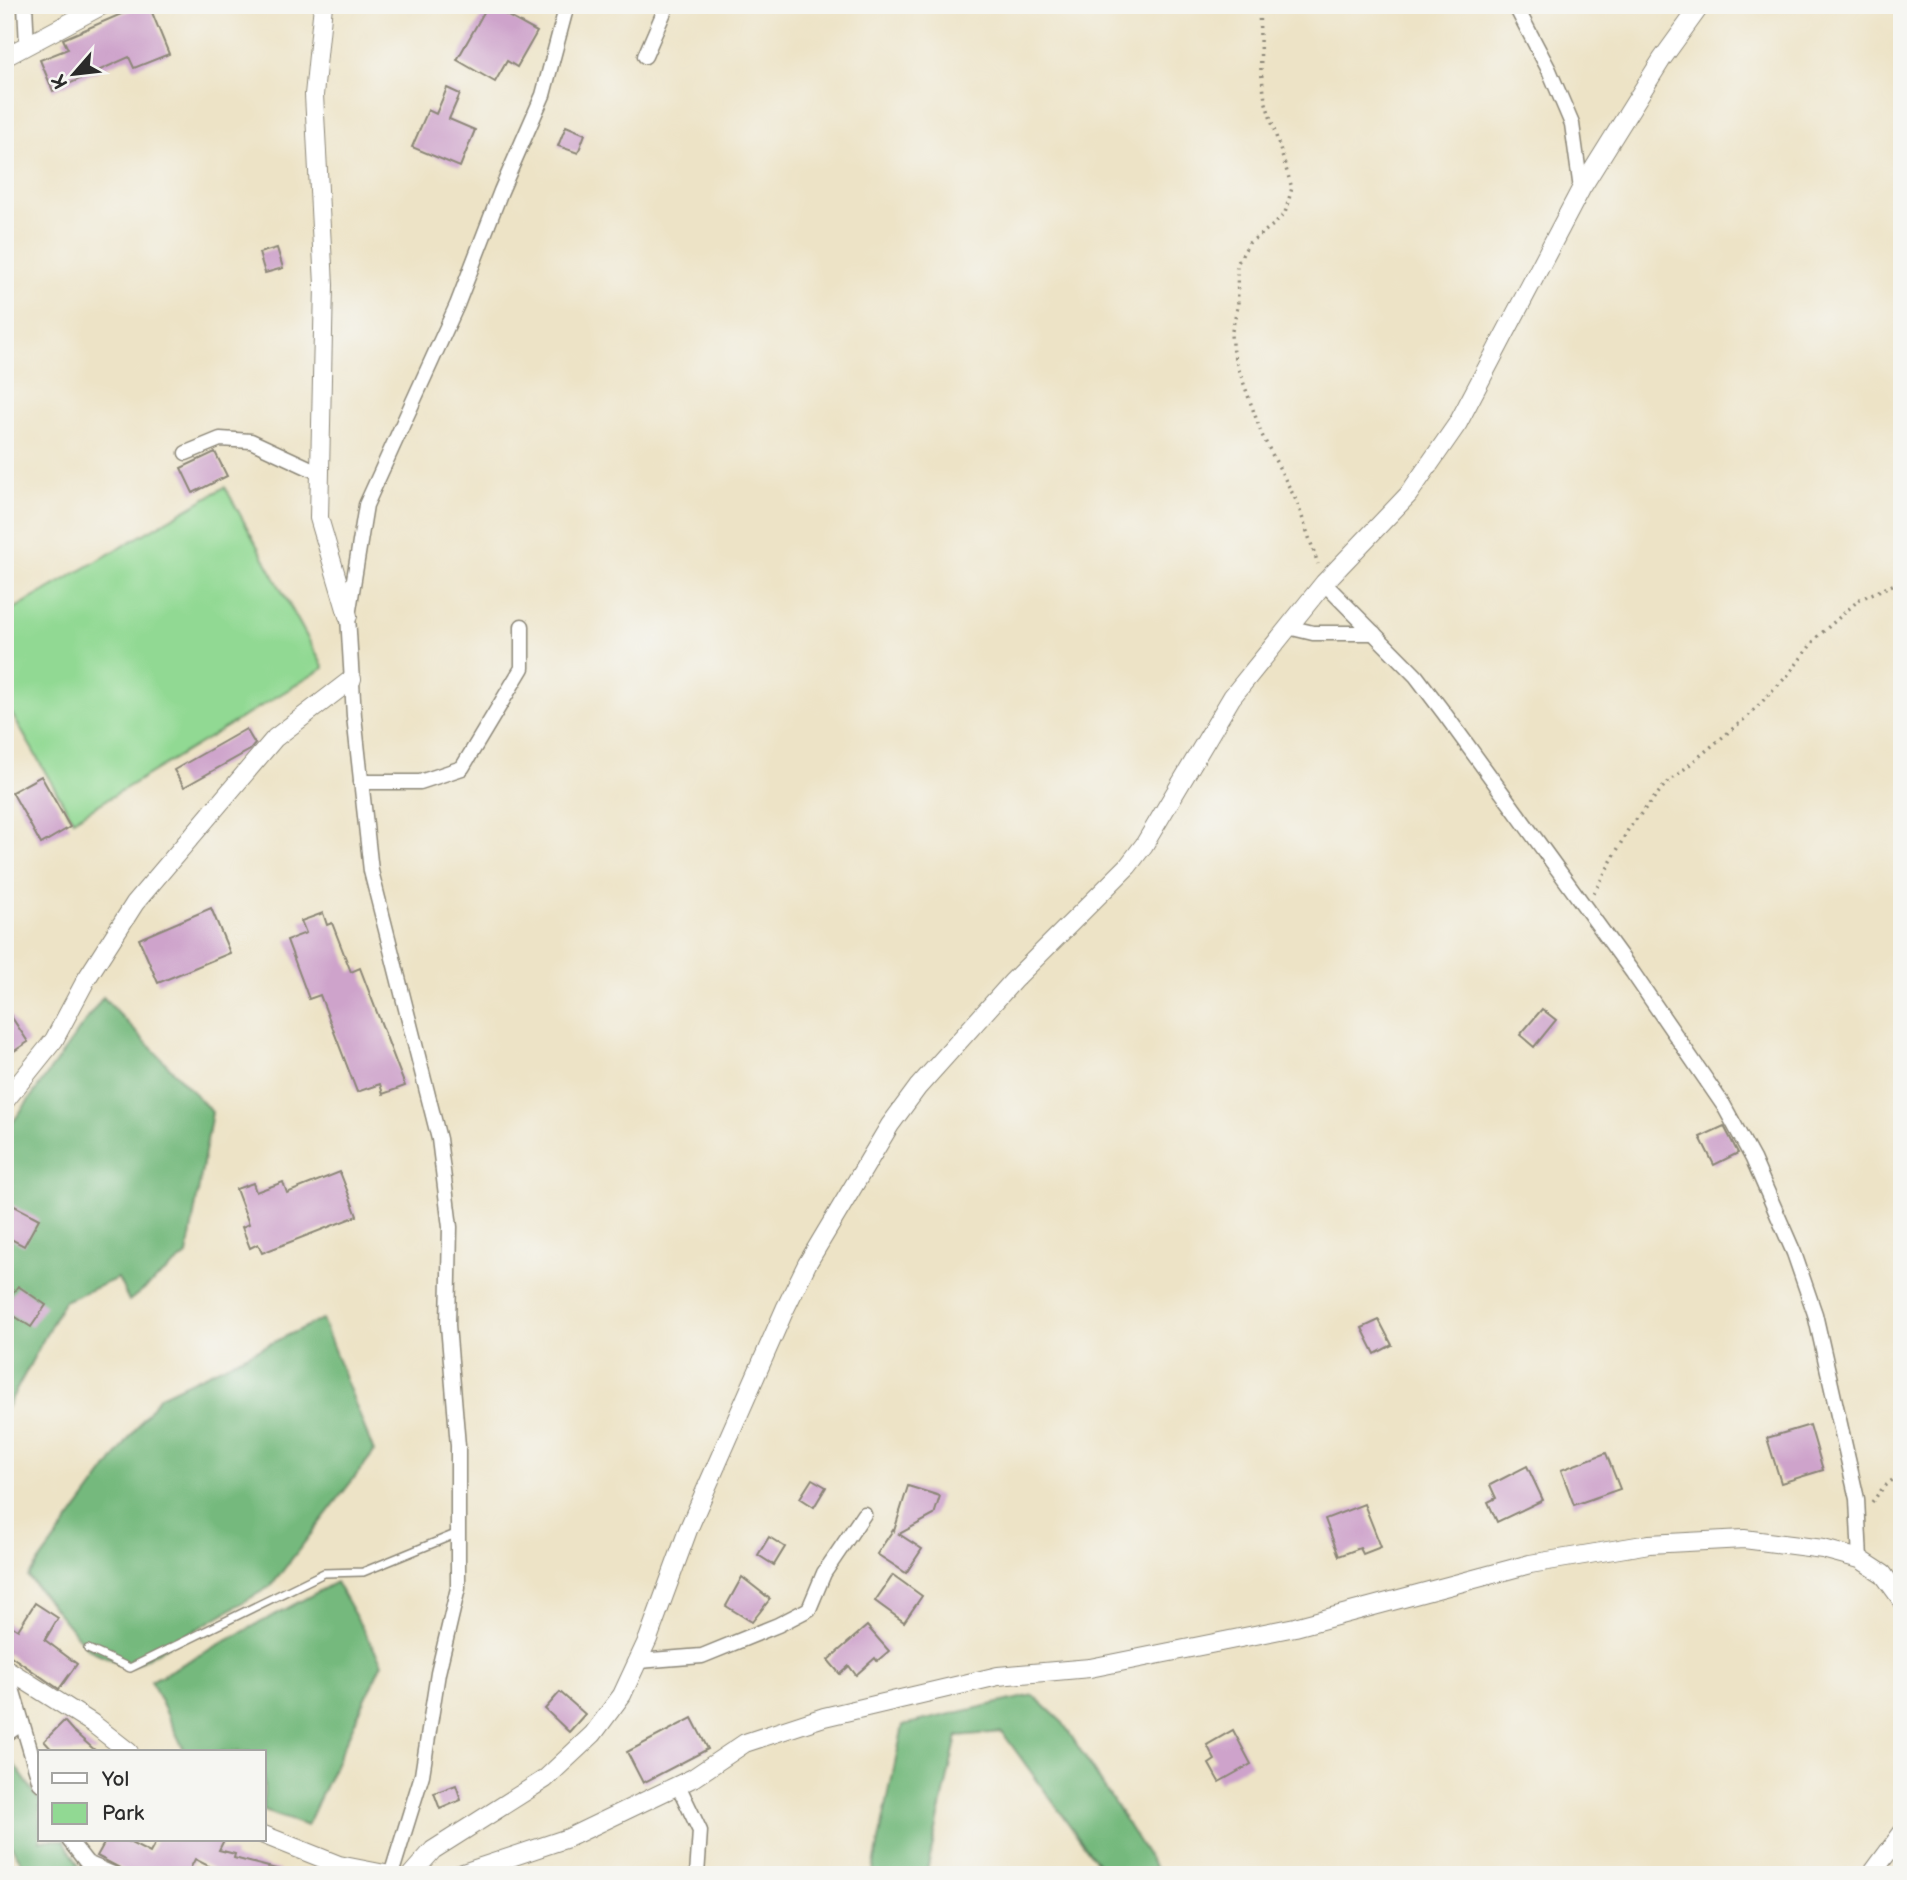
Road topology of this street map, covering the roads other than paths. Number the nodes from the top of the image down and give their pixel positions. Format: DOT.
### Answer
graph roads {
  1 [pos="25,5"];
  2 [pos="103,5"];
  3 [pos="323,5"];
  4 [pos="567,5"];
  5 [pos="667,5"];
  6 [pos="1515,5"];
  7 [pos="1701,5"];
  8 [pos="27,46"];
  9 [pos="645,56"];
  10 [pos="5,57"];
  11 [pos="1581,189"];
  12 [pos="186,453"];
  13 [pos="320,473"];
  14 [pos="1324,583"];
  15 [pos="348,616"];
  16 [pos="522,626"];
  17 [pos="1288,627"];
  18 [pos="1374,633"];
  19 [pos="352,679"];
  20 [pos="361,782"];
  21 [pos="5,1101"];
  22 [pos="864,1514"];
  23 [pos="458,1533"];
  24 [pos="1860,1559"];
  25 [pos="1902,1600"];
  26 [pos="88,1649"];
  27 [pos="639,1661"];
  28 [pos="6,1668"];
  29 [pos="22,1723"];
  30 [pos="5,1735"];
  31 [pos="126,1750"];
  32 [pos="38,1776"];
  33 [pos="678,1785"];
  34 [pos="1902,1833"];
  35 [pos="266,1836"];
  36 [pos="71,1842"];
  37 [pos="115,1875"];
  38 [pos="390,1875"];
  39 [pos="411,1875"];
  40 [pos="457,1875"];
  41 [pos="697,1875"];
  42 [pos="1871,1875"];
  1 -- 8 [label="street"];
  2 -- 8 [label="street"];
  3 -- 13 [label="street"];
  4 -- 15 [label="street"];
  5 -- 9 [label="street"];
  6 -- 11 [label="street"];
  7 -- 11 [label="street"];
  8 -- 10 [label="street"];
  11 -- 14 [label="street"];
  12 -- 13 [label="street"];
  13 -- 15 [label="street"];
  14 -- 17 [label="street"];
  14 -- 18 [label="street"];
  15 -- 19 [label="street"];
  16 -- 20 [label="street"];
  17 -- 18 [label="street"];
  17 -- 27 [label="street"];
  18 -- 24 [label="street"];
  19 -- 20 [label="street"];
  19 -- 21 [label="street"];
  20 -- 23 [label="street"];
  22 -- 27 [label="street"];
  23 -- 26 [label="lane"];
  23 -- 38 [label="street"];
  24 -- 25 [label="street"];
  24 -- 33 [label="street"];
  27 -- 39 [label="street"];
  28 -- 29 [label="street"];
  28 -- 31 [label="street"];
  29 -- 30 [label="street"];
  29 -- 32 [label="street"];
  33 -- 40 [label="street"];
  33 -- 41 [label="street"];
  34 -- 42 [label="street"];
  35 -- 38 [label="street"];
  36 -- 37 [label="street"];
}
